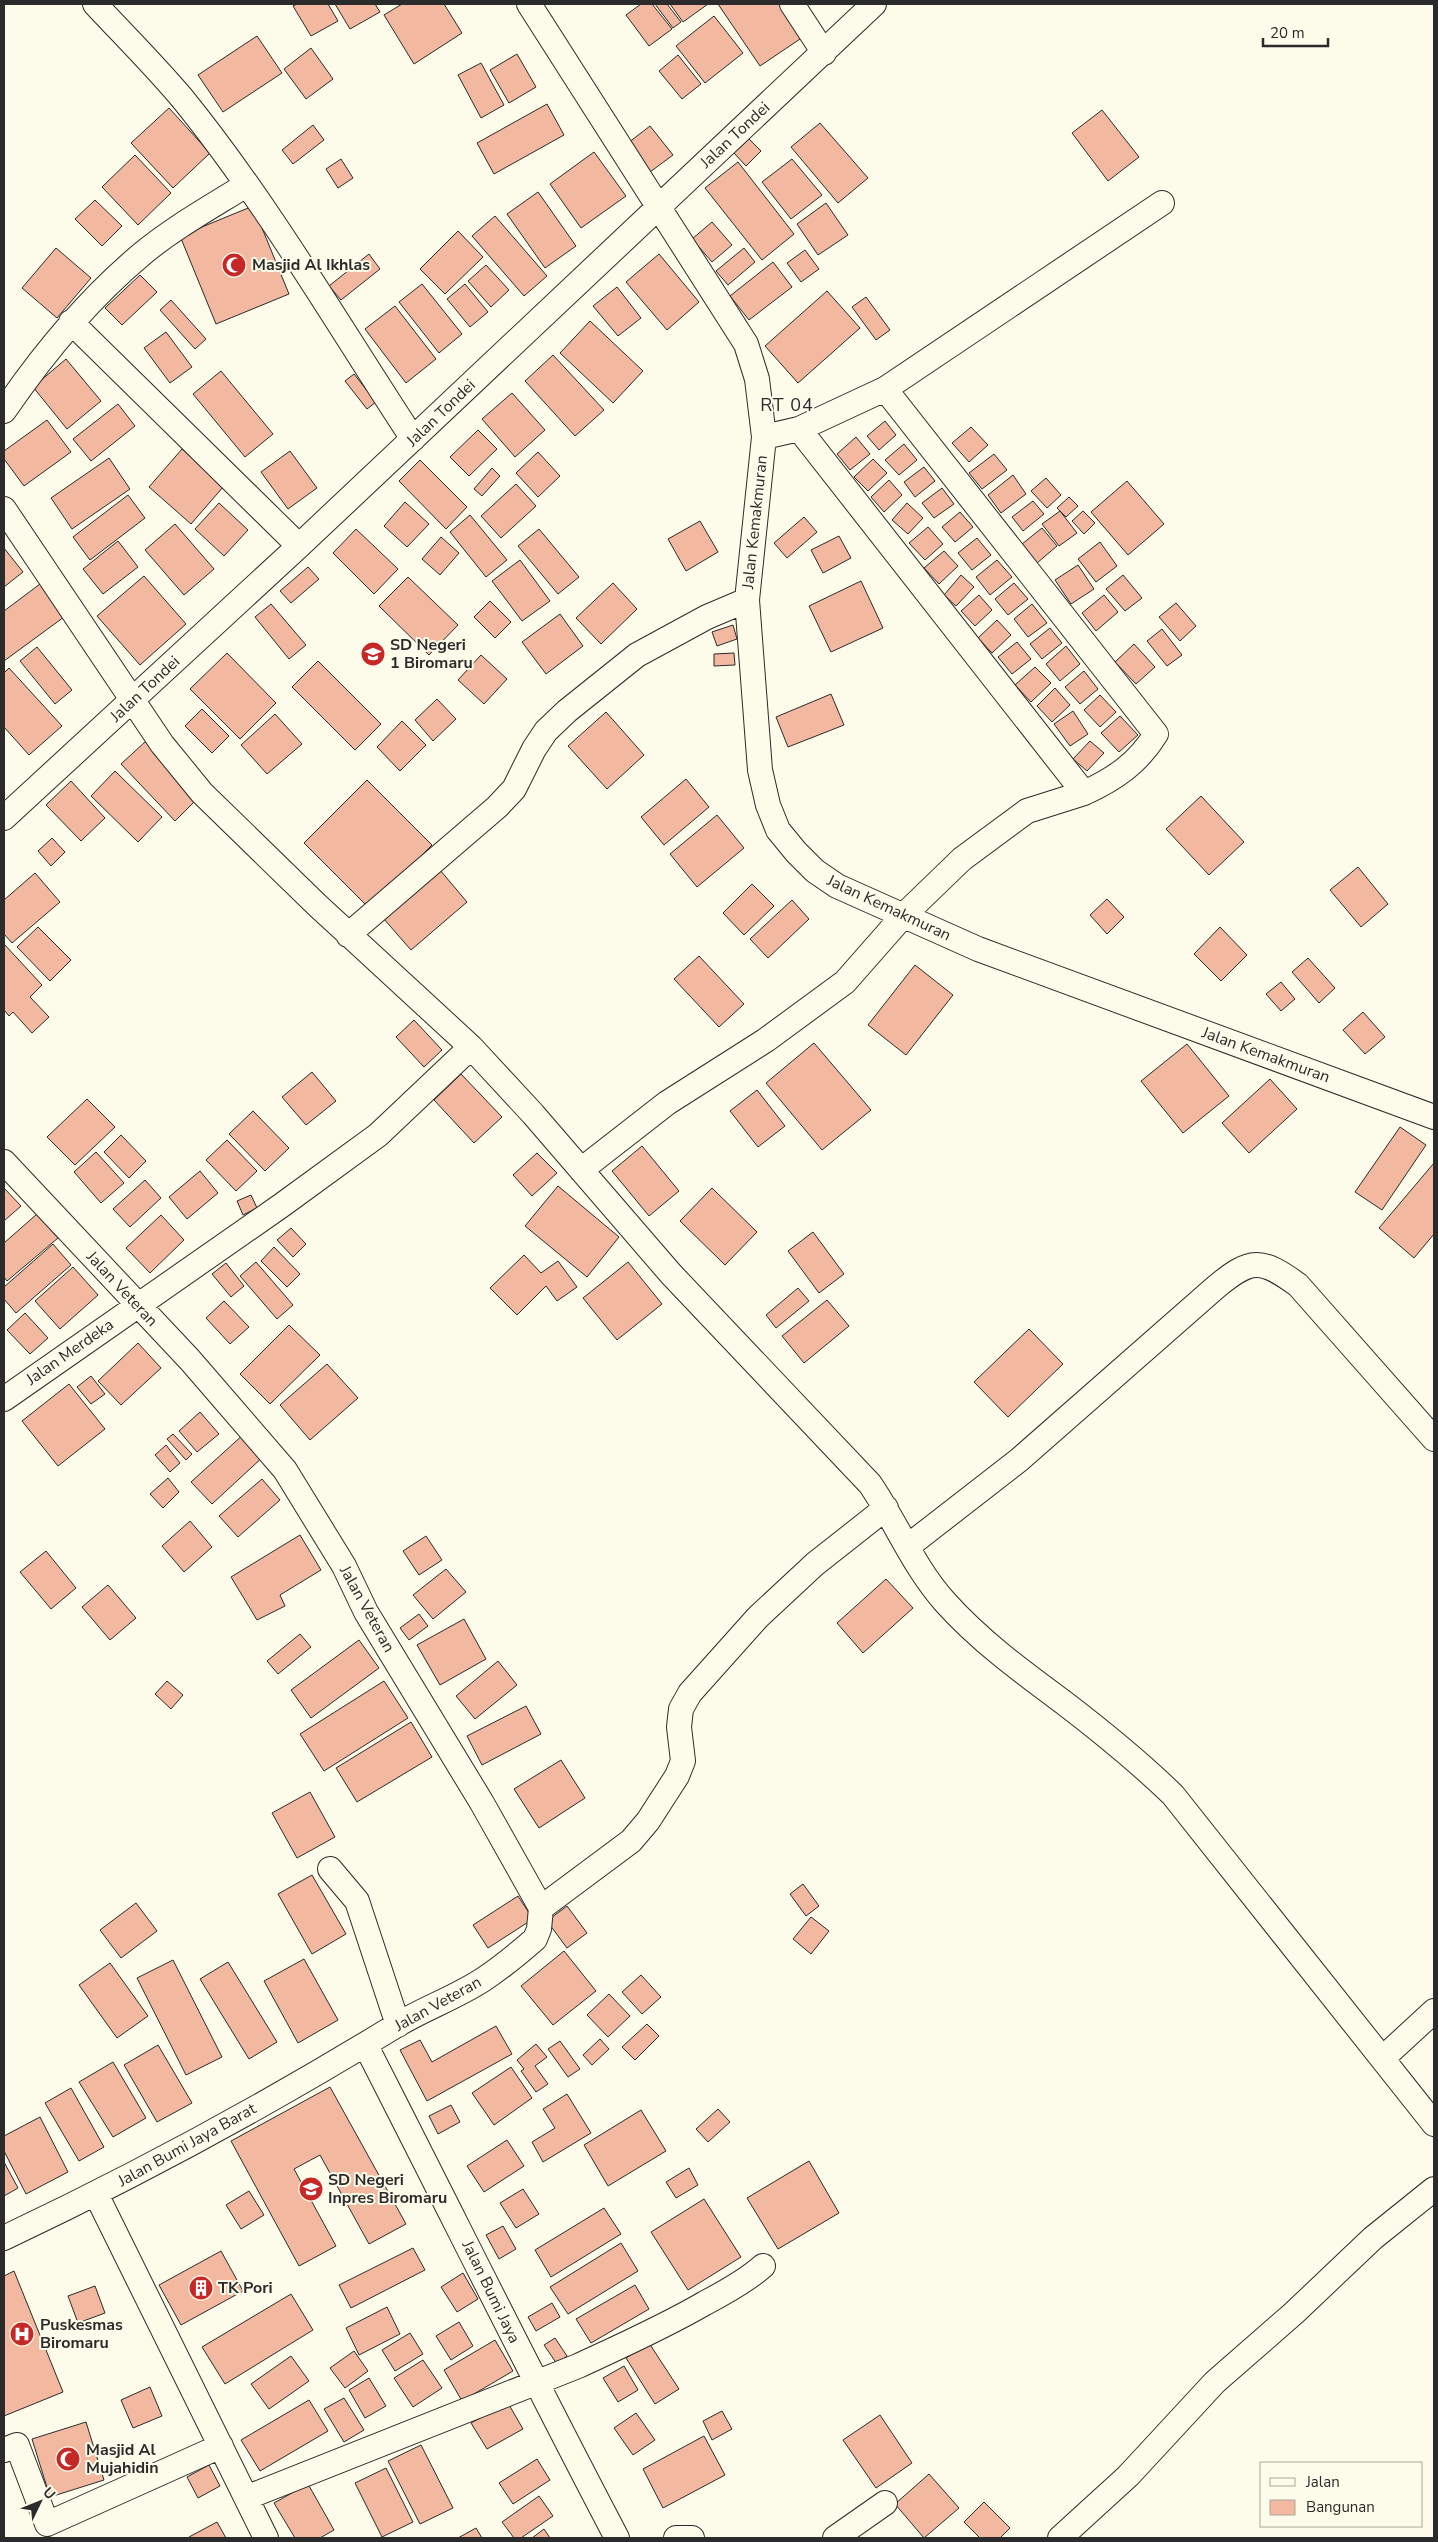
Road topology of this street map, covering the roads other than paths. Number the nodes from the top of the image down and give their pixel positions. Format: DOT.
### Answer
graph roads {
  1 [pos="95,4"];
  2 [pos="529,4"];
  3 [pos="792,4"];
  4 [pos="874,4"];
  5 [pos="824,53"];
  6 [pos="246,185"];
  7 [pos="1162,203"];
  8 [pos="657,207"];
  9 [pos="71,322"];
  10 [pos="886,389"];
  11 [pos="4,411"];
  12 [pos="798,429"];
  13 [pos="764,436"];
  14 [pos="413,439"];
  15 [pos="4,508"];
  16 [pos="299,546"];
  17 [pos="747,600"];
  18 [pos="132,701"];
  19 [pos="1084,793"];
  20 [pos="4,818"];
  21 [pos="903,916"];
  22 [pos="348,935"];
  23 [pos="471,1047"];
  24 [pos="1434,1117"];
  25 [pos="4,1162"];
  26 [pos="582,1170"];
  27 [pos="137,1306"];
  28 [pos="4,1399"];
  29 [pos="1434,1439"];
  30 [pos="886,1508"];
  31 [pos="907,1547"];
  32 [pos="330,1869"];
  33 [pos="541,1908"];
  34 [pos="1434,2011"];
  35 [pos="398,2025"];
  36 [pos="366,2046"];
  37 [pos="1383,2058"];
  38 [pos="1434,2124"];
  39 [pos="1434,2189"];
  40 [pos="96,2194"];
  41 [pos="4,2238"];
  42 [pos="763,2266"];
  43 [pos="534,2382"];
  44 [pos="221,2446"];
  45 [pos="4,2450"];
  46 [pos="248,2497"];
  47 [pos="885,2503"];
  48 [pos="266,2538"];
  49 [pos="617,2538"];
  50 [pos="676,2538"];
  51 [pos="692,2538"];
  52 [pos="835,2538"];
  53 [pos="1060,2538"];
  1 -- 6 [label="street"];
  2 -- 8 [label="street, Jalan Kemakmuran"];
  3 -- 5 [label="street"];
  4 -- 5 [label="street, Jalan Tondei"];
  5 -- 8 [label="street, Jalan Tondei"];
  6 -- 9 [label="street"];
  6 -- 14 [label="street"];
  7 -- 10 [label="street"];
  8 -- 13 [label="street, Jalan Kemakmuran"];
  8 -- 14 [label="street, Jalan Tondei"];
  9 -- 11 [label="street"];
  9 -- 16 [label="street"];
  10 -- 12 [label="street"];
  10 -- 19 [label="street"];
  12 -- 13 [label="street"];
  12 -- 19 [label="street"];
  13 -- 17 [label="street, Jalan Kemakmuran"];
  14 -- 16 [label="street, Jalan Tondei"];
  15 -- 18 [label="street"];
  16 -- 18 [label="street, Jalan Tondei"];
  17 -- 21 [label="street, Jalan Kemakmuran"];
  17 -- 22 [label="street"];
  18 -- 20 [label="street, Jalan Tondei"];
  18 -- 22 [label="street"];
  19 -- 21 [label="street"];
  21 -- 24 [label="street, Jalan Kemakmuran"];
  21 -- 26 [label="street"];
  22 -- 23 [label="street"];
  23 -- 26 [label="street"];
  23 -- 27 [label="street, Jalan Merdeka"];
  25 -- 27 [label="street, Jalan Veteran"];
  26 -- 30 [label="street"];
  27 -- 28 [label="street, Jalan Merdeka"];
  27 -- 33 [label="street, Jalan Veteran"];
  29 -- 31 [label="street"];
  30 -- 31 [label="street"];
  30 -- 33 [label="street"];
  31 -- 37 [label="street"];
  32 -- 35 [label="street"];
  33 -- 35 [label="street, Jalan Veteran"];
  34 -- 37 [label="street"];
  35 -- 36 [label="street, Jalan Veteran"];
  36 -- 40 [label="street, Jalan Bumi Jaya Barat"];
  36 -- 43 [label="street, Jalan Bumi Jaya"];
  37 -- 38 [label="street"];
  39 -- 53 [label="street"];
  40 -- 41 [label="street, Jalan Bumi Jaya Barat"];
  40 -- 44 [label="street"];
  42 -- 43 [label="street"];
  43 -- 46 [label="street"];
  43 -- 49 [label="street, Jalan Bumi Jaya"];
  44 -- 45 [label="street"];
  44 -- 46 [label="street"];
  46 -- 48 [label="street"];
  47 -- 52 [label="street"];
  50 -- 51 [label="street"];
}
